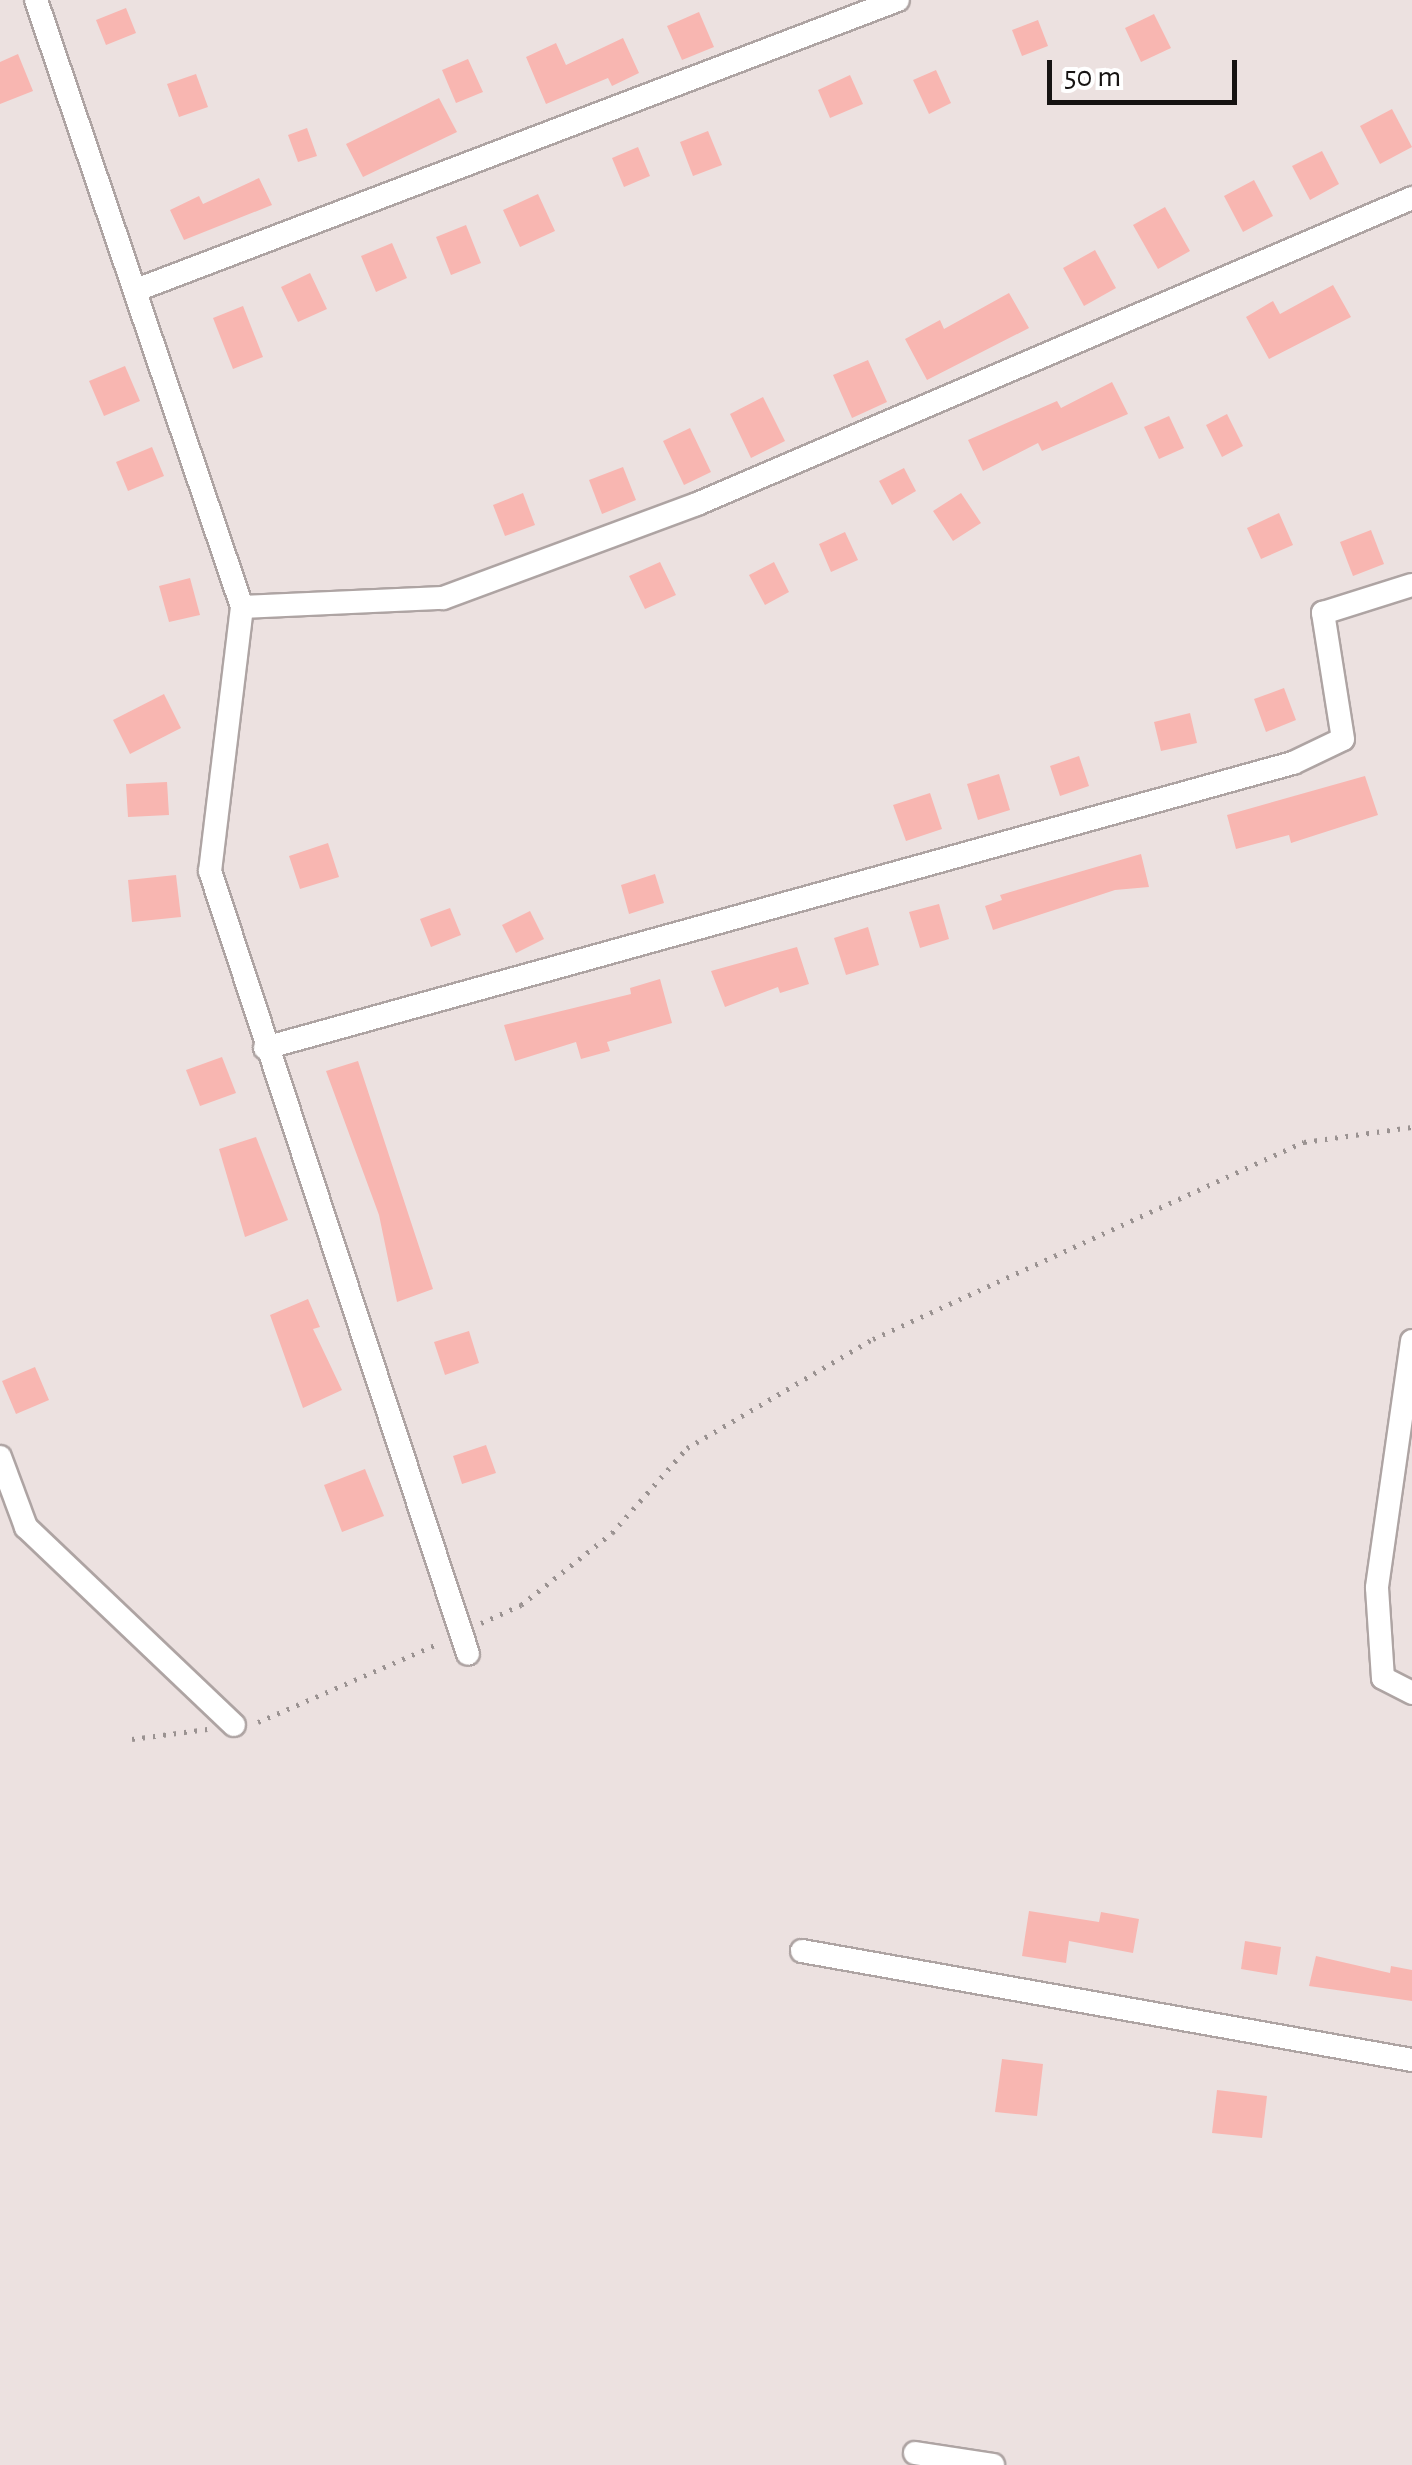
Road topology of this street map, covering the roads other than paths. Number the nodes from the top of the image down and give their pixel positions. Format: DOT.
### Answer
graph roads {
  1 [pos="36,0"];
  2 [pos="898,0"];
  3 [pos="1412,198"];
  4 [pos="140,289"];
  5 [pos="1412,585"];
  6 [pos="242,606"];
  7 [pos="264,1048"];
  8 [pos="1412,1341"];
  9 [pos="0,1457"];
  10 [pos="464,1643"];
  11 [pos="1412,1693"];
  12 [pos="234,1726"];
  13 [pos="802,1952"];
  14 [pos="1412,2060"];
  15 [pos="915,2452"];
  16 [pos="993,2465"];
  1 -- 4 [label="street"];
  2 -- 4 [label="street"];
  3 -- 6 [label="street"];
  4 -- 6 [label="street"];
  5 -- 7 [label="street"];
  6 -- 7 [label="street"];
  7 -- 10 [label="street"];
  8 -- 11 [label="street"];
  9 -- 12 [label="street"];
  13 -- 14 [label="street"];
  15 -- 16 [label="street"];
}
